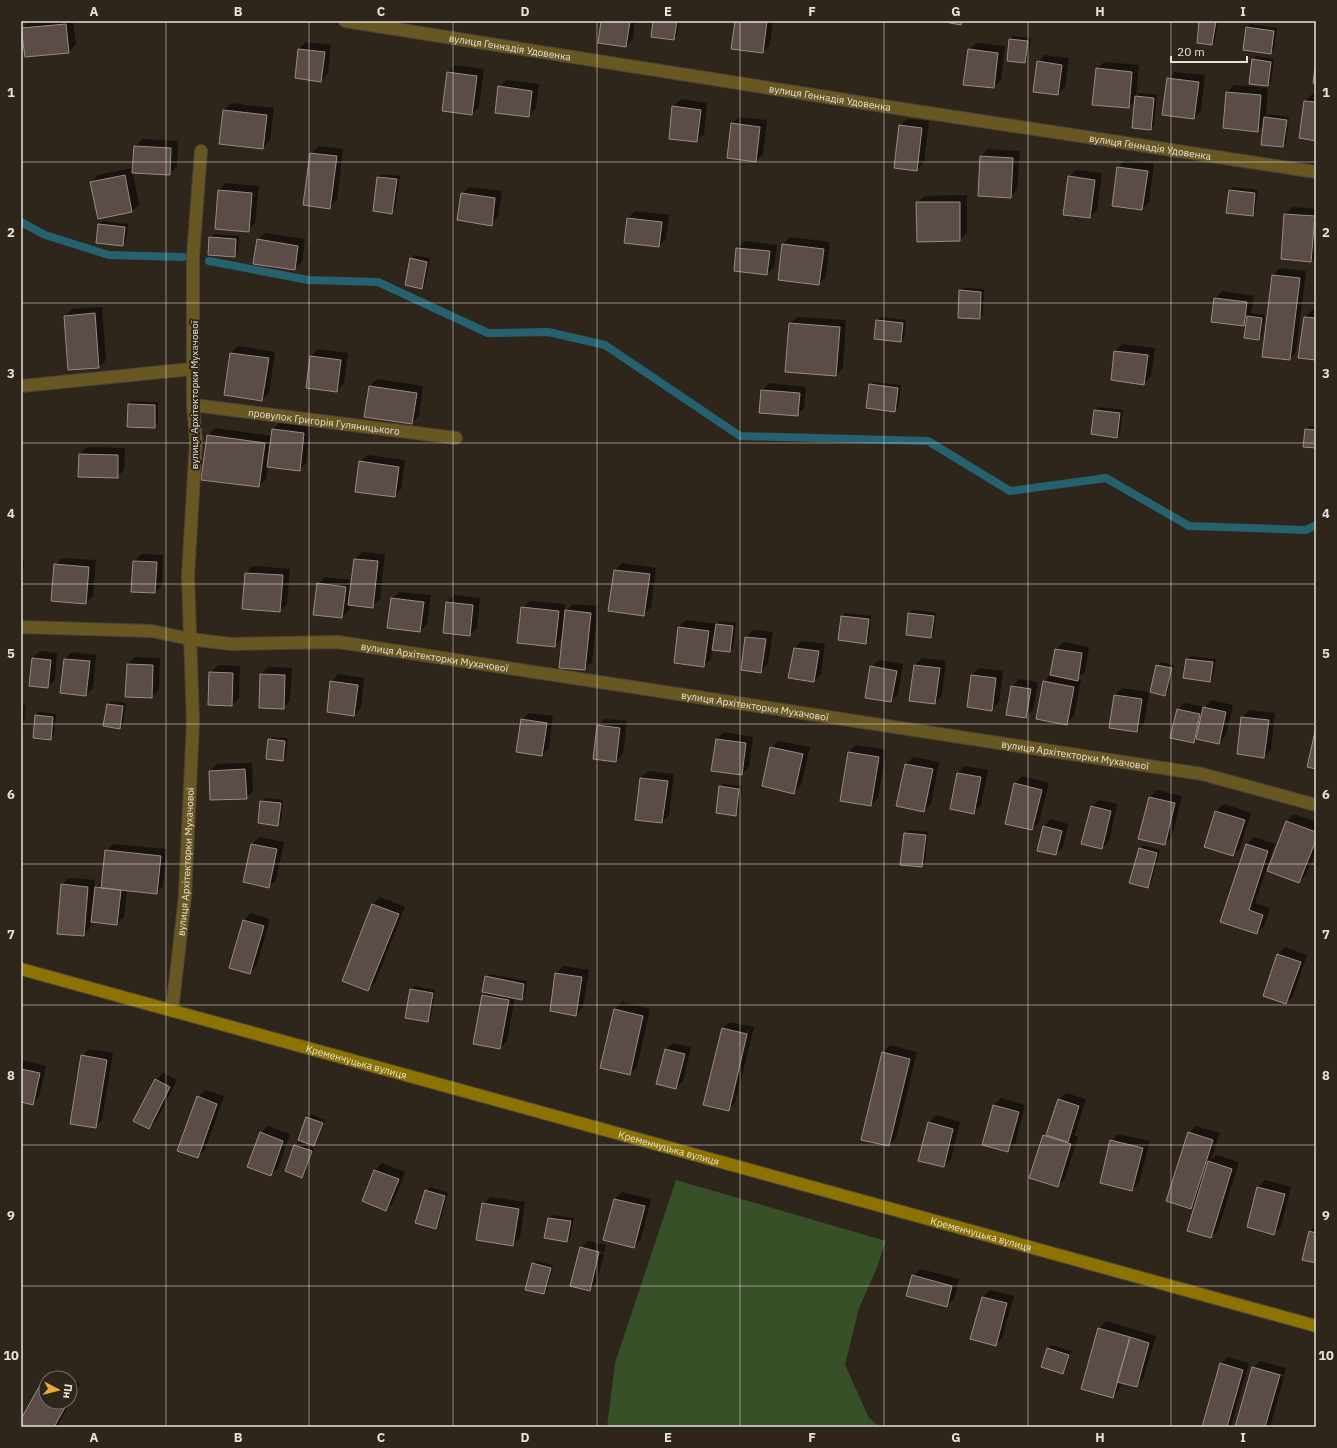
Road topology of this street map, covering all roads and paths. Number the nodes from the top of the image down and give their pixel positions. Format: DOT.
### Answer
graph roads {
  1 [pos="345,21"];
  2 [pos="201,151"];
  3 [pos="1316,172"];
  4 [pos="192,369"];
  5 [pos="21,386"];
  6 [pos="193,405"];
  7 [pos="456,438"];
  8 [pos="21,627"];
  9 [pos="190,639"];
  10 [pos="1316,805"];
  11 [pos="21,969"];
  12 [pos="172,1011"];
  13 [pos="1316,1326"];
  1 -- 3 [label="street, вулиця Геннадія Удовенка"];
  2 -- 4 [label="street, вулиця Архітекторки Мухачової"];
  4 -- 5 [label="street"];
  4 -- 6 [label="street, вулиця Архітекторки Мухачової"];
  6 -- 7 [label="street, провулок Григорія Гуляницького"];
  6 -- 9 [label="street, вулиця Архітекторки Мухачової"];
  8 -- 9 [label="street, вулиця Архітекторки Мухачової"];
  9 -- 10 [label="street, вулиця Архітекторки Мухачової"];
  9 -- 12 [label="street, вулиця Архітекторки Мухачової"];
  11 -- 12 [label="street, Кременчуцька вулиця"];
  12 -- 13 [label="street, Кременчуцька вулиця"];
}
